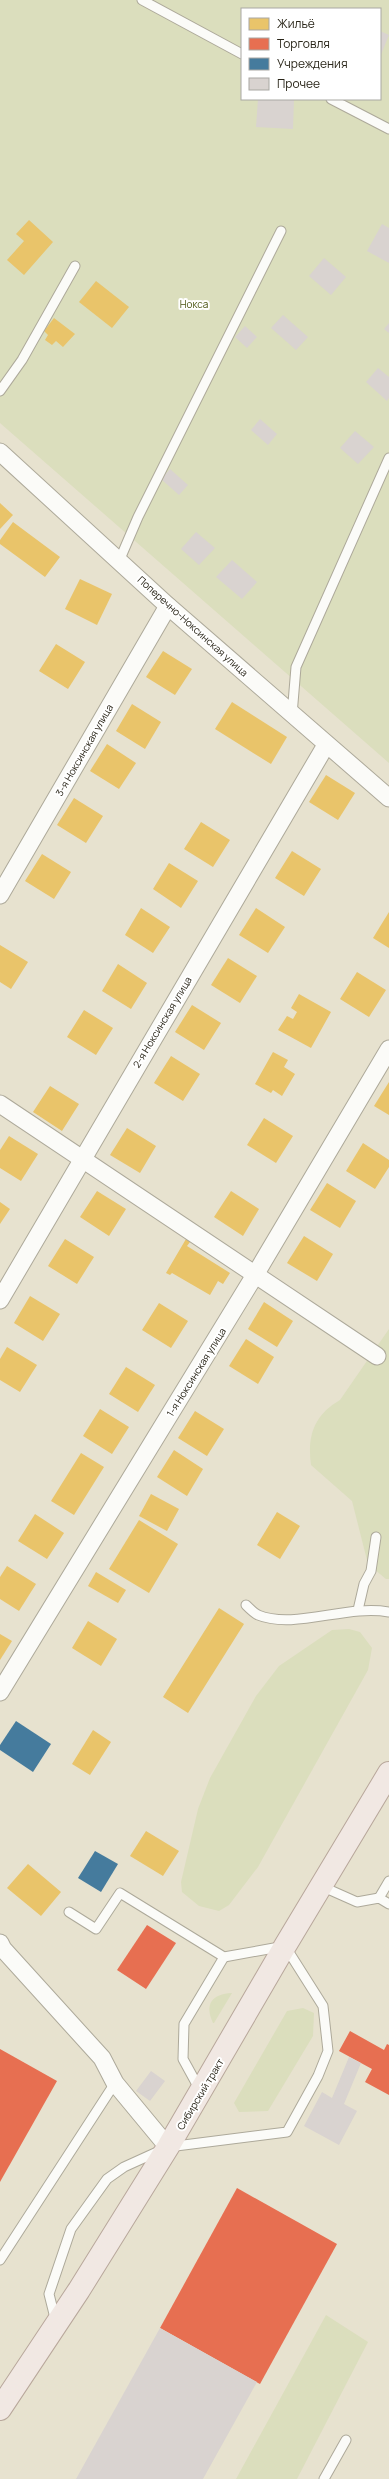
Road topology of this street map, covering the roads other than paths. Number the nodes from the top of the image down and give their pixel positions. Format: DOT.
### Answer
graph roads {
  1 [pos="142,0"];
  2 [pos="241,53"];
  3 [pos="333,100"];
  4 [pos="389,129"];
  5 [pos="280,231"];
  6 [pos="74,266"];
  7 [pos="0,391"];
  8 [pos="0,452"];
  9 [pos="389,458"];
  10 [pos="386,473"];
  11 [pos="120,559"];
  12 [pos="168,606"];
  13 [pos="292,715"];
  14 [pos="326,745"];
  15 [pos="389,798"];
  16 [pos="0,895"];
  17 [pos="389,1049"];
  18 [pos="0,1104"];
  19 [pos="82,1158"];
  20 [pos="255,1275"];
  21 [pos="0,1300"];
  22 [pos="378,1356"];
  23 [pos="376,1537"];
  24 [pos="246,1605"];
  25 [pos="358,1610"];
  26 [pos="389,1612"];
  27 [pos="0,1692"];
  28 [pos="389,1773"];
  29 [pos="389,1881"];
  30 [pos="321,1886"];
  31 [pos="379,1898"];
  32 [pos="389,1904"];
  33 [pos="69,1912"];
  34 [pos="0,1943"];
  35 [pos="285,1946"];
  36 [pos="224,1957"];
  37 [pos="115,2083"];
  38 [pos="202,2092"];
  39 [pos="168,2147"];
  40 [pos="0,2260"];
  41 [pos="56,2323"];
  42 [pos="3,2399"];
  43 [pos="346,2440"];
  44 [pos="324,2479"];
  1 -- 2 [label="lane"];
  3 -- 4 [label="lane"];
  5 -- 11 [label="lane"];
  6 -- 7 [label="lane"];
  8 -- 11 [label="street, Поперечно-Ноксинская улица"];
  9 -- 10 [label="lane"];
  10 -- 13 [label="lane"];
  11 -- 12 [label="street, Поперечно-Ноксинская улица"];
  12 -- 13 [label="street, Поперечно-Ноксинская улица"];
  12 -- 16 [label="street, 3-я Ноксинская улица"];
  13 -- 14 [label="street, Поперечно-Ноксинская улица"];
  14 -- 15 [label="street, Поперечно-Ноксинская улица"];
  14 -- 19 [label="street, 2-я Ноксинская улица"];
  17 -- 20 [label="street, 1-я Ноксинская улица"];
  18 -- 19 [label="street"];
  19 -- 20 [label="street"];
  19 -- 21 [label="street, 2-я Ноксинская улица"];
  20 -- 22 [label="street"];
  20 -- 27 [label="street, 1-я Ноксинская улица"];
  23 -- 25 [label="lane"];
  24 -- 25 [label="lane"];
  25 -- 26 [label="lane"];
  28 -- 30 [label="main road, Сибирский тракт"];
  29 -- 31 [label="lane"];
  30 -- 31 [label="lane"];
  30 -- 35 [label="main road, Сибирский тракт"];
  31 -- 32 [label="lane"];
  33 -- 36 [label="lane"];
  34 -- 37 [label="street"];
  35 -- 36 [label="lane"];
  35 -- 38 [label="main road, Сибирский тракт"];
  35 -- 39 [label="lane"];
  36 -- 38 [label="lane"];
  37 -- 39 [label="street"];
  37 -- 40 [label="lane"];
  38 -- 39 [label="main road, Сибирский тракт"];
  39 -- 41 [label="main road, Сибирский тракт"];
  39 -- 41 [label="lane"];
  41 -- 42 [label="main road, Сибирский тракт"];
  43 -- 44 [label="lane"];
}
